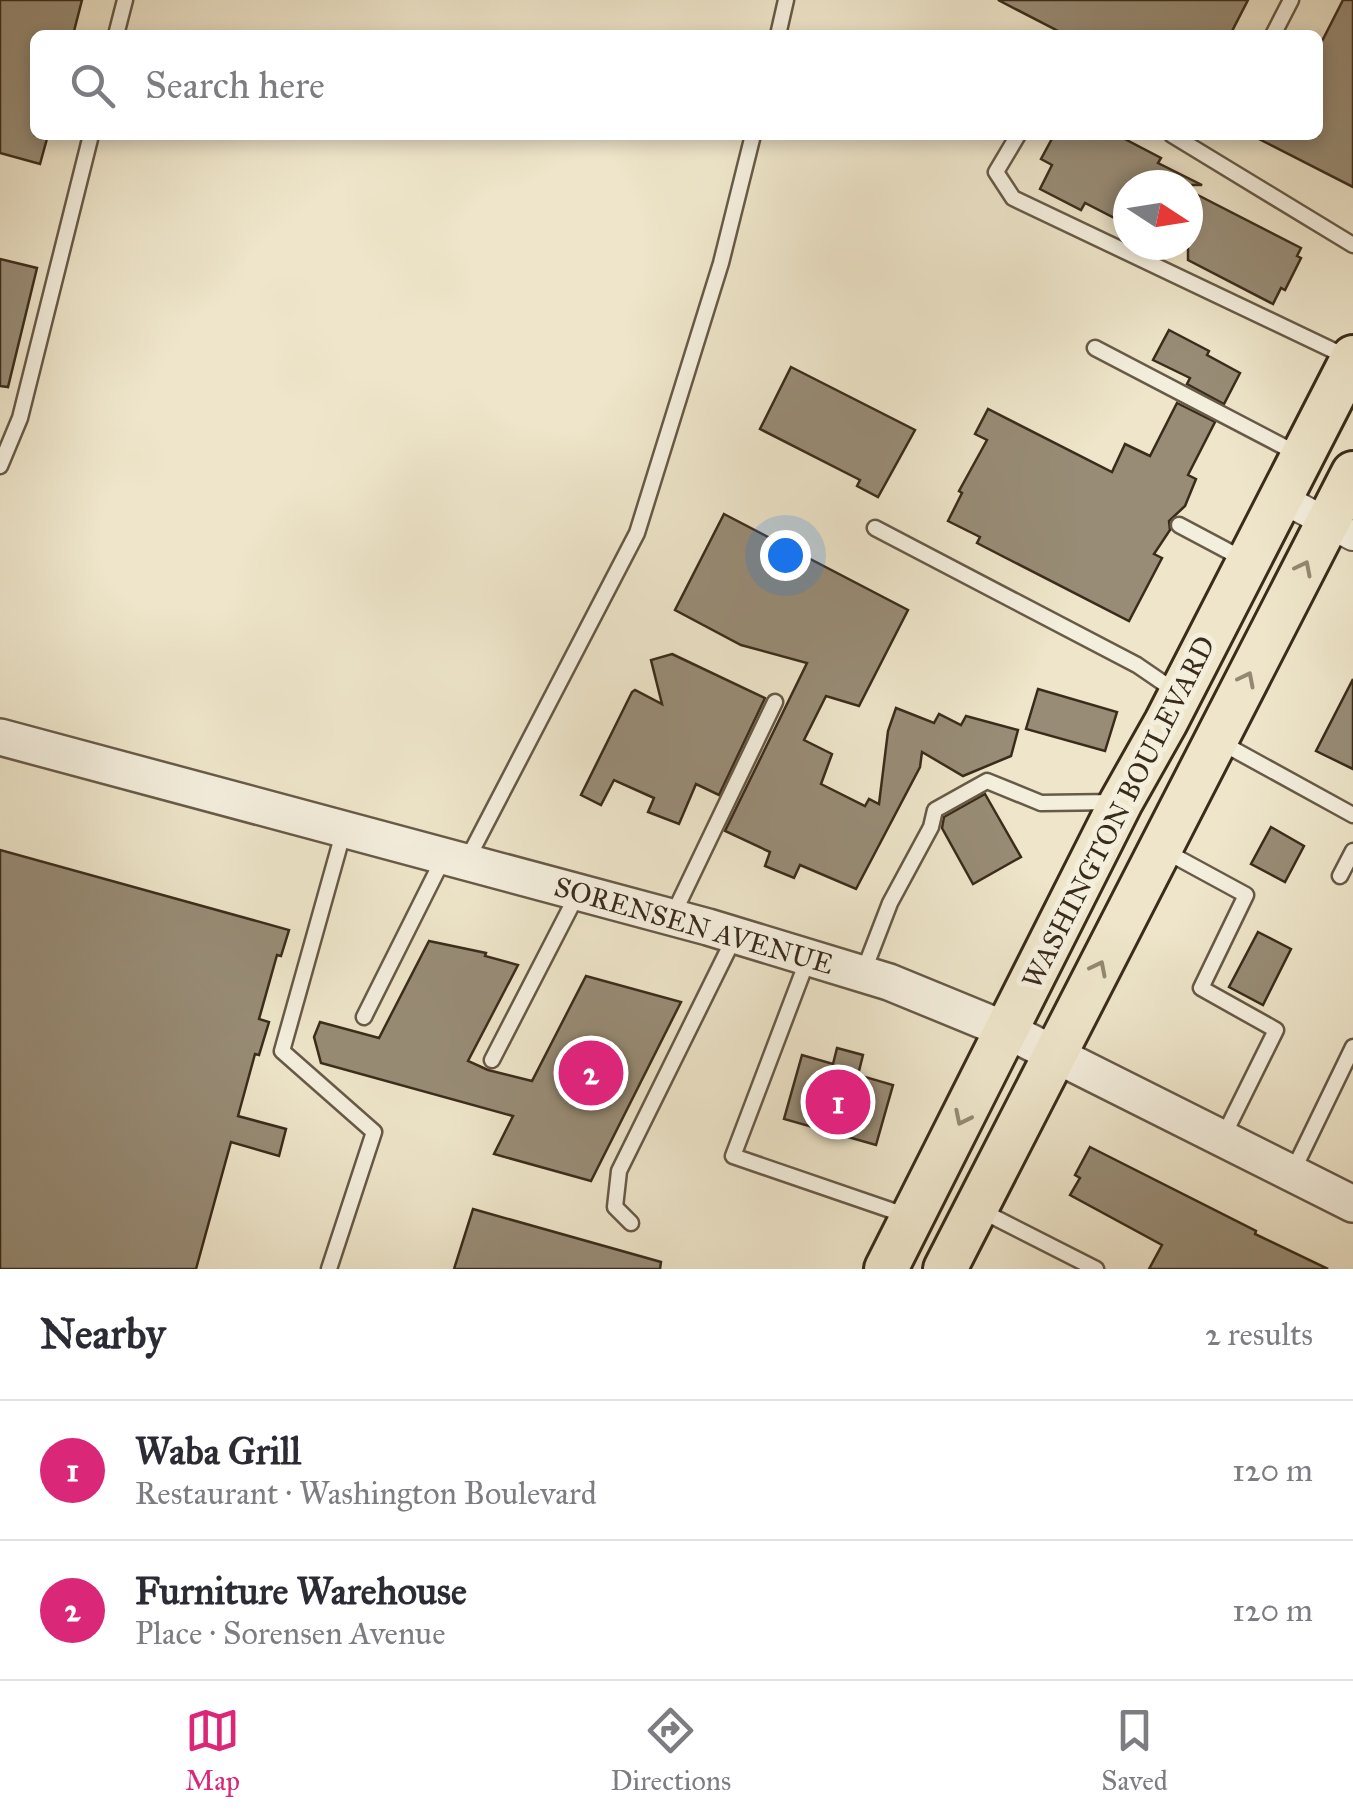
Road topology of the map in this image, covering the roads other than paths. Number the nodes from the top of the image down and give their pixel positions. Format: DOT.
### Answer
graph roads {
  1 [pos="125,0"];
  2 [pos="786,0"];
  3 [pos="1292,0"];
  4 [pos="117,30"];
  5 [pos="779,30"];
  6 [pos="1275,30"];
  7 [pos="90,140"];
  8 [pos="752,140"];
  9 [pos="1015,140"];
  10 [pos="1180,140"];
  11 [pos="1353,244"];
  12 [pos="1095,348"];
  13 [pos="1352,358"];
  14 [pos="1302,456"];
  15 [pos="0,466"];
  16 [pos="1353,474"];
  17 [pos="1281,498"];
  18 [pos="1179,525"];
  19 [pos="876,528"];
  20 [pos="1340,529"];
  21 [pos="1248,562"];
  22 [pos="1180,694"];
  23 [pos="775,702"];
  24 [pos="0,737"];
  25 [pos="1216,740"];
  26 [pos="1121,802"];
  27 [pos="1353,815"];
  28 [pos="344,829"];
  29 [pos="1160,848"];
  30 [pos="1353,852"];
  31 [pos="455,859"];
  32 [pos="1340,876"];
  33 [pos="578,892"];
  34 [pos="672,917"];
  35 [pos="735,935"];
  36 [pos="810,956"];
  37 [pos="863,973"];
  38 [pos="364,1017"];
  39 [pos="1006,1030"];
  40 [pos="1353,1047"];
  41 [pos="1054,1054"];
  42 [pos="492,1060"];
  43 [pos="1222,1139"];
  44 [pos="1291,1174"];
  45 [pos="1353,1204"];
  46 [pos="977,1209"];
  47 [pos="912,1217"];
  48 [pos="631,1224"];
  49 [pos="329,1269"];
  50 [pos="886,1269"];
  51 [pos="945,1269"];
  52 [pos="1096,1269"];
  1 -- 4 [label="lane"];
  2 -- 5 [label="lane"];
  3 -- 6 [label="lane"];
  7 -- 15 [label="lane"];
  8 -- 31 [label="lane"];
  9 -- 13 [label="lane"];
  10 -- 11 [label="lane"];
  12 -- 14 [label="lane"];
  13 -- 14 [label="main road, WASHINGTON BOULEVARD"];
  14 -- 17 [label="main road, WASHINGTON BOULEVARD"];
  16 -- 20 [label="main road, WASHINGTON BOULEVARD"];
  17 -- 20 [label="street"];
  17 -- 21 [label="main road, WASHINGTON BOULEVARD"];
  18 -- 21 [label="lane"];
  19 -- 22 [label="lane"];
  25 -- 20 [label="main road, WASHINGTON BOULEVARD, one-way"];
  21 -- 22 [label="main road, WASHINGTON BOULEVARD"];
  22 -- 26 [label="main road, WASHINGTON BOULEVARD"];
  23 -- 34 [label="lane"];
  24 -- 28 [label="street, SORENSEN AVENUE"];
  25 -- 27 [label="lane"];
  25 -- 29 [label="main road, WASHINGTON BOULEVARD"];
  26 -- 37 [label="lane"];
  26 -- 39 [label="main road, WASHINGTON BOULEVARD"];
  28 -- 31 [label="street, SORENSEN AVENUE"];
  28 -- 49 [label="lane"];
  41 -- 29 [label="main road, WASHINGTON BOULEVARD, one-way"];
  29 -- 43 [label="lane"];
  30 -- 32 [label="lane"];
  31 -- 33 [label="street, SORENSEN AVENUE"];
  31 -- 38 [label="lane"];
  33 -- 34 [label="street, SORENSEN AVENUE"];
  33 -- 42 [label="lane"];
  34 -- 35 [label="street, SORENSEN AVENUE"];
  35 -- 36 [label="street, SORENSEN AVENUE"];
  35 -- 48 [label="lane"];
  36 -- 37 [label="street, SORENSEN AVENUE"];
  36 -- 47 [label="lane"];
  37 -- 39 [label="street, SORENSEN AVENUE"];
  39 -- 41 [label="street, SORENSEN AVENUE"];
  39 -- 47 [label="main road, WASHINGTON BOULEVARD, one-way"];
  40 -- 44 [label="lane"];
  41 -- 43 [label="street, SORENSEN AVENUE"];
  41 -- 46 [label="main road, WASHINGTON BOULEVARD"];
  43 -- 44 [label="street, SORENSEN AVENUE"];
  44 -- 45 [label="street, SORENSEN AVENUE"];
  46 -- 51 [label="main road, WASHINGTON BOULEVARD"];
  46 -- 52 [label="lane"];
  47 -- 50 [label="main road, WASHINGTON BOULEVARD"];
}
